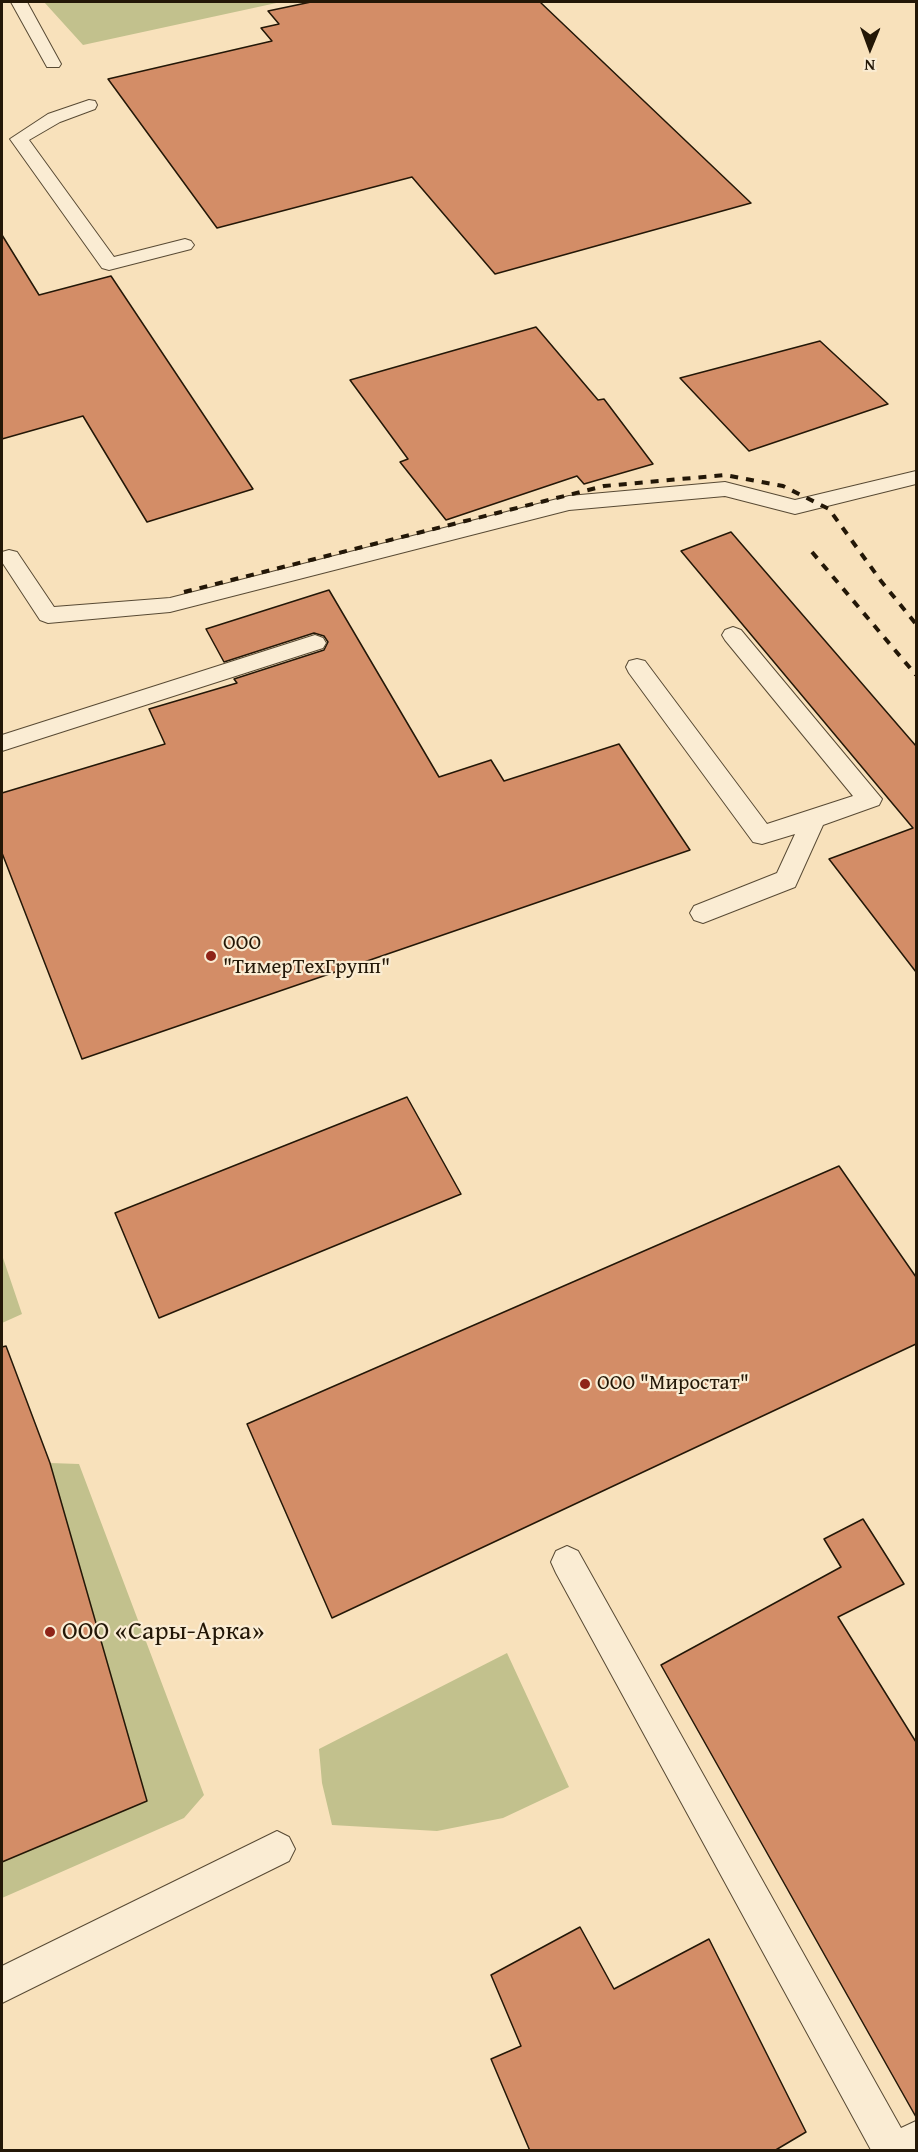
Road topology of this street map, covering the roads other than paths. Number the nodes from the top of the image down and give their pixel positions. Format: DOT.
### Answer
graph roads {
  1 [pos="19,2"];
  2 [pos="53,64"];
  3 [pos="89,105"];
  4 [pos="185,245"];
  5 [pos="916,478"];
  6 [pos="9,557"];
  7 [pos="734,636"];
  8 [pos="315,643"];
  9 [pos="636,667"];
  10 [pos="2,743"];
  11 [pos="814,819"];
  12 [pos="703,913"];
  13 [pos="567,1562"];
  14 [pos="277,1849"];
  15 [pos="2,1985"];
  16 [pos="916,2140"];
  17 [pos="892,2151"];
  18 [pos="900,2151"];
  1 -- 2 [label="lane"];
  3 -- 4 [label="lane"];
  5 -- 6 [label="lane"];
  7 -- 11 [label="lane"];
  8 -- 10 [label="lane"];
  9 -- 11 [label="lane"];
  11 -- 12 [label="lane"];
  13 -- 17 [label="lane"];
  14 -- 15 [label="lane"];
  16 -- 18 [label="lane"];
}
